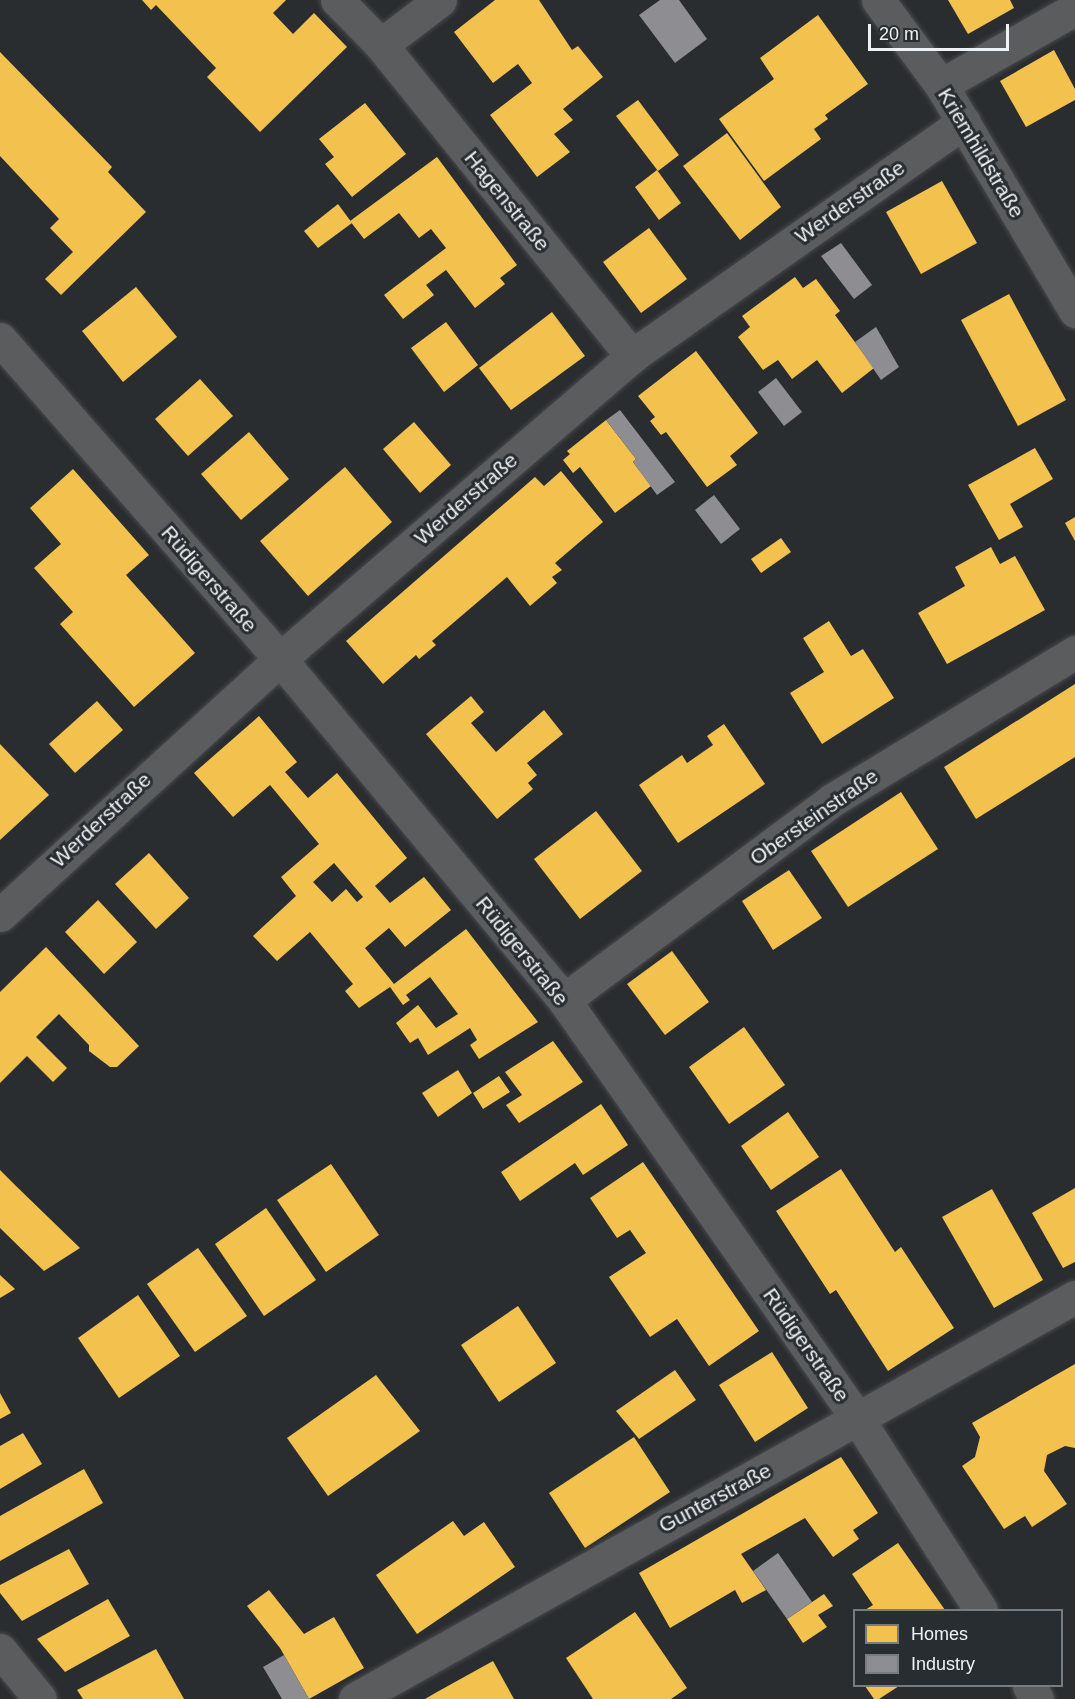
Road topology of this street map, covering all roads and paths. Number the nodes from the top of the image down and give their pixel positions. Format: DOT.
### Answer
graph roads {
  1 [pos="337,0"];
  2 [pos="440,0"];
  3 [pos="878,0"];
  4 [pos="1075,9"];
  5 [pos="381,45"];
  6 [pos="941,85"];
  7 [pos="964,122"];
  8 [pos="1075,311"];
  9 [pos="0,339"];
  10 [pos="632,356"];
  11 [pos="1075,652"];
  12 [pos="280,659"];
  13 [pos="0,915"];
  14 [pos="564,1000"];
  15 [pos="1075,1297"];
  16 [pos="859,1421"];
  17 [pos="980,1609"];
  18 [pos="0,1650"];
  19 [pos="40,1699"];
  20 [pos="356,1699"];
  1 -- 5 [label="street"];
  2 -- 5 [label="street"];
  3 -- 6 [label="street, Kriemhildstraße"];
  4 -- 6 [label="street"];
  5 -- 10 [label="street, Hagenstraße"];
  6 -- 7 [label="street, Kriemhildstraße"];
  7 -- 8 [label="street, Kriemhildstraße"];
  7 -- 10 [label="street, Werderstraße"];
  9 -- 12 [label="street, Rüdigerstraße"];
  10 -- 12 [label="street, Werderstraße"];
  11 -- 14 [label="street, Obersteinstraße"];
  12 -- 13 [label="street, Werderstraße"];
  12 -- 14 [label="street, Rüdigerstraße"];
  14 -- 16 [label="street, Rüdigerstraße"];
  15 -- 16 [label="street, Gunterstraße"];
  16 -- 17 [label="street, Rüdigerstraße"];
  16 -- 20 [label="street, Gunterstraße"];
  18 -- 19 [label="street"];
}
